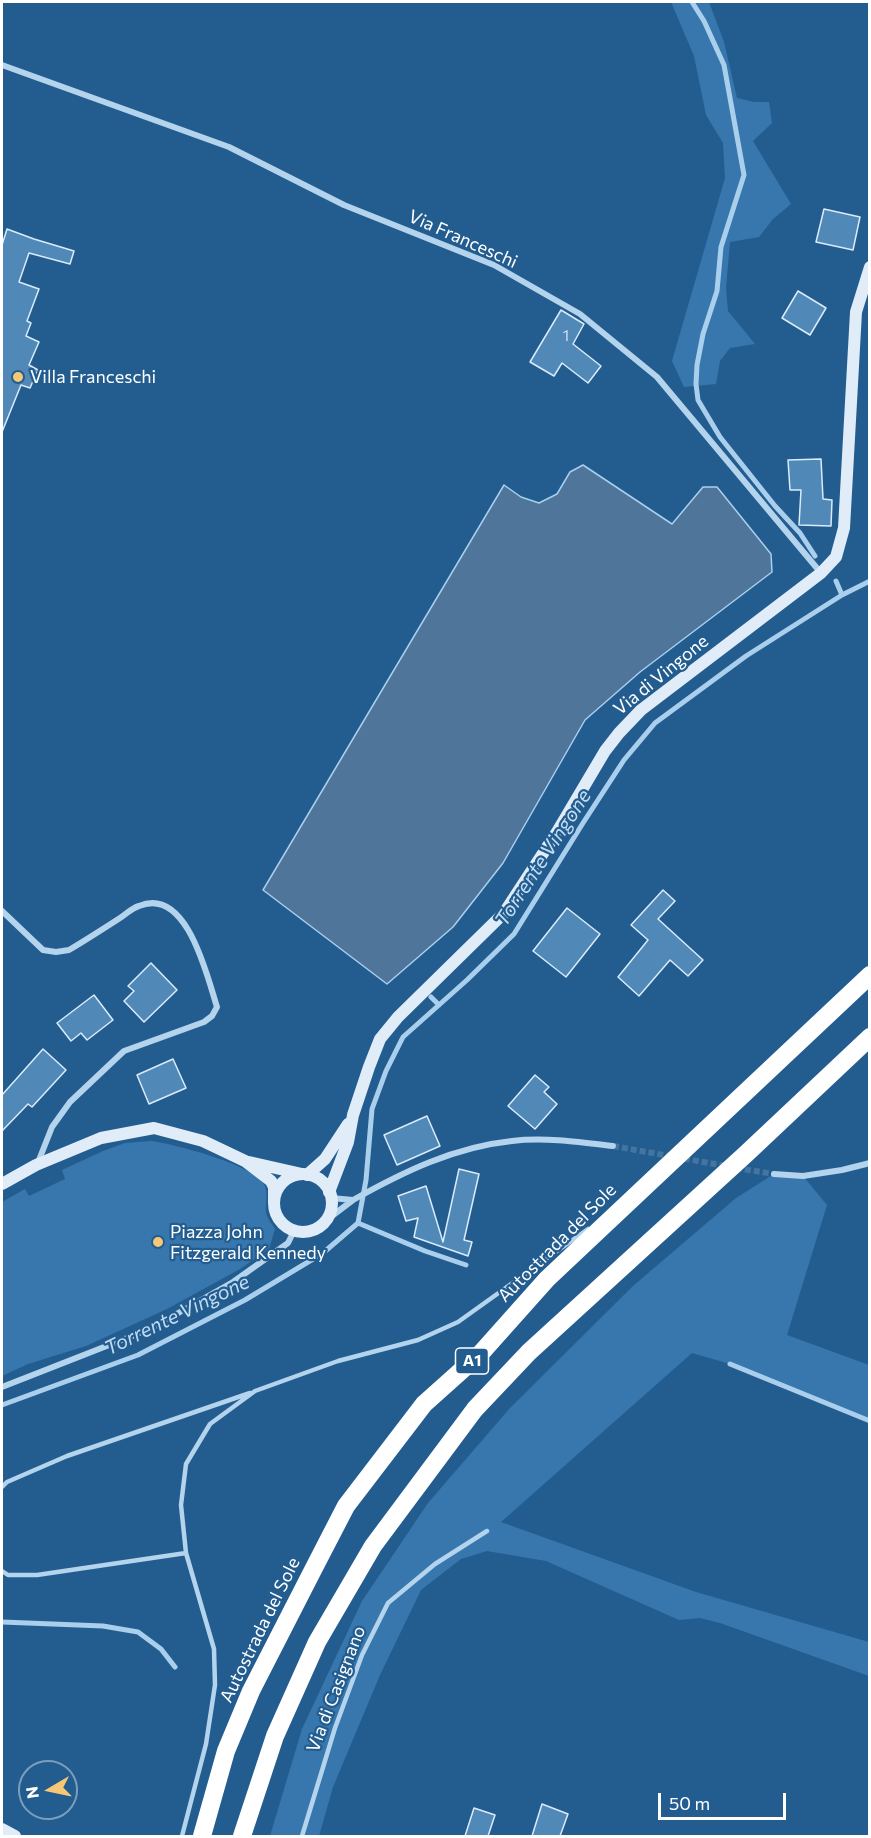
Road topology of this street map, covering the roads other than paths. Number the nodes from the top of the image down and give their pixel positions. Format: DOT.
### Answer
graph roads {
  1 [pos="2,65"];
  2 [pos="870,267"];
  3 [pos="821,573"];
  4 [pos="2,911"];
  5 [pos="870,975"];
  6 [pos="870,1036"];
  7 [pos="861,1055"];
  8 [pos="354,1115"];
  9 [pos="613,1146"];
  10 [pos="747,1153"];
  11 [pos="245,1161"];
  12 [pos="870,1163"];
  13 [pos="36,1166"];
  14 [pos="774,1174"];
  15 [pos="305,1175"];
  16 [pos="2,1184"];
  17 [pos="639,1192"];
  18 [pos="330,1195"];
  19 [pos="353,1200"];
  20 [pos="274,1202"];
  21 [pos="600,1220"];
  22 [pos="324,1222"];
  23 [pos="591,1227"];
  24 [pos="294,1231"];
  25 [pos="2,1387"];
  26 [pos="255,1391"];
  27 [pos="2,1487"];
  28 [pos="487,1531"];
  29 [pos="186,1553"];
  30 [pos="2,1571"];
  31 [pos="2,1829"];
  32 [pos="15,1836"];
  33 [pos="182,1836"];
  34 [pos="202,1836"];
  35 [pos="242,1836"];
  36 [pos="302,1836"];
  1 -- 3 [label="street, Via Franceschi"];
  2 -- 3 [label="street, Via di Vingone"];
  3 -- 8 [label="street, Via di Vingone"];
  4 -- 13 [label="street"];
  5 -- 17 [label="highway, Autostrada del Sole / A1"];
  6 -- 10 [label="highway, A1"];
  7 -- 10 [label="lane"];
  8 -- 15 [label="street, Via di Vingone"];
  8 -- 18 [label="street, Via di Vingone"];
  9 -- 19 [label="street"];
  10 -- 35 [label="highway, A1"];
  11 -- 13 [label="street"];
  11 -- 15 [label="street"];
  11 -- 20 [label="street"];
  12 -- 14 [label="street"];
  13 -- 16 [label="street"];
  15 -- 18 [label="street"];
  15 -- 20 [label="street"];
  17 -- 21 [label="lane"];
  17 -- 34 [label="highway, Autostrada del Sole / A1"];
  18 -- 19 [label="street"];
  18 -- 22 [label="street"];
  19 -- 22 [label="street"];
  20 -- 24 [label="street"];
  22 -- 24 [label="street"];
  23 -- 26 [label="lane"];
  24 -- 25 [label="street"];
  26 -- 27 [label="lane"];
  26 -- 29 [label="lane"];
  28 -- 36 [label="lane, Via di Casignano"];
  29 -- 30 [label="lane"];
  29 -- 33 [label="lane"];
  31 -- 32 [label="street"];
}
